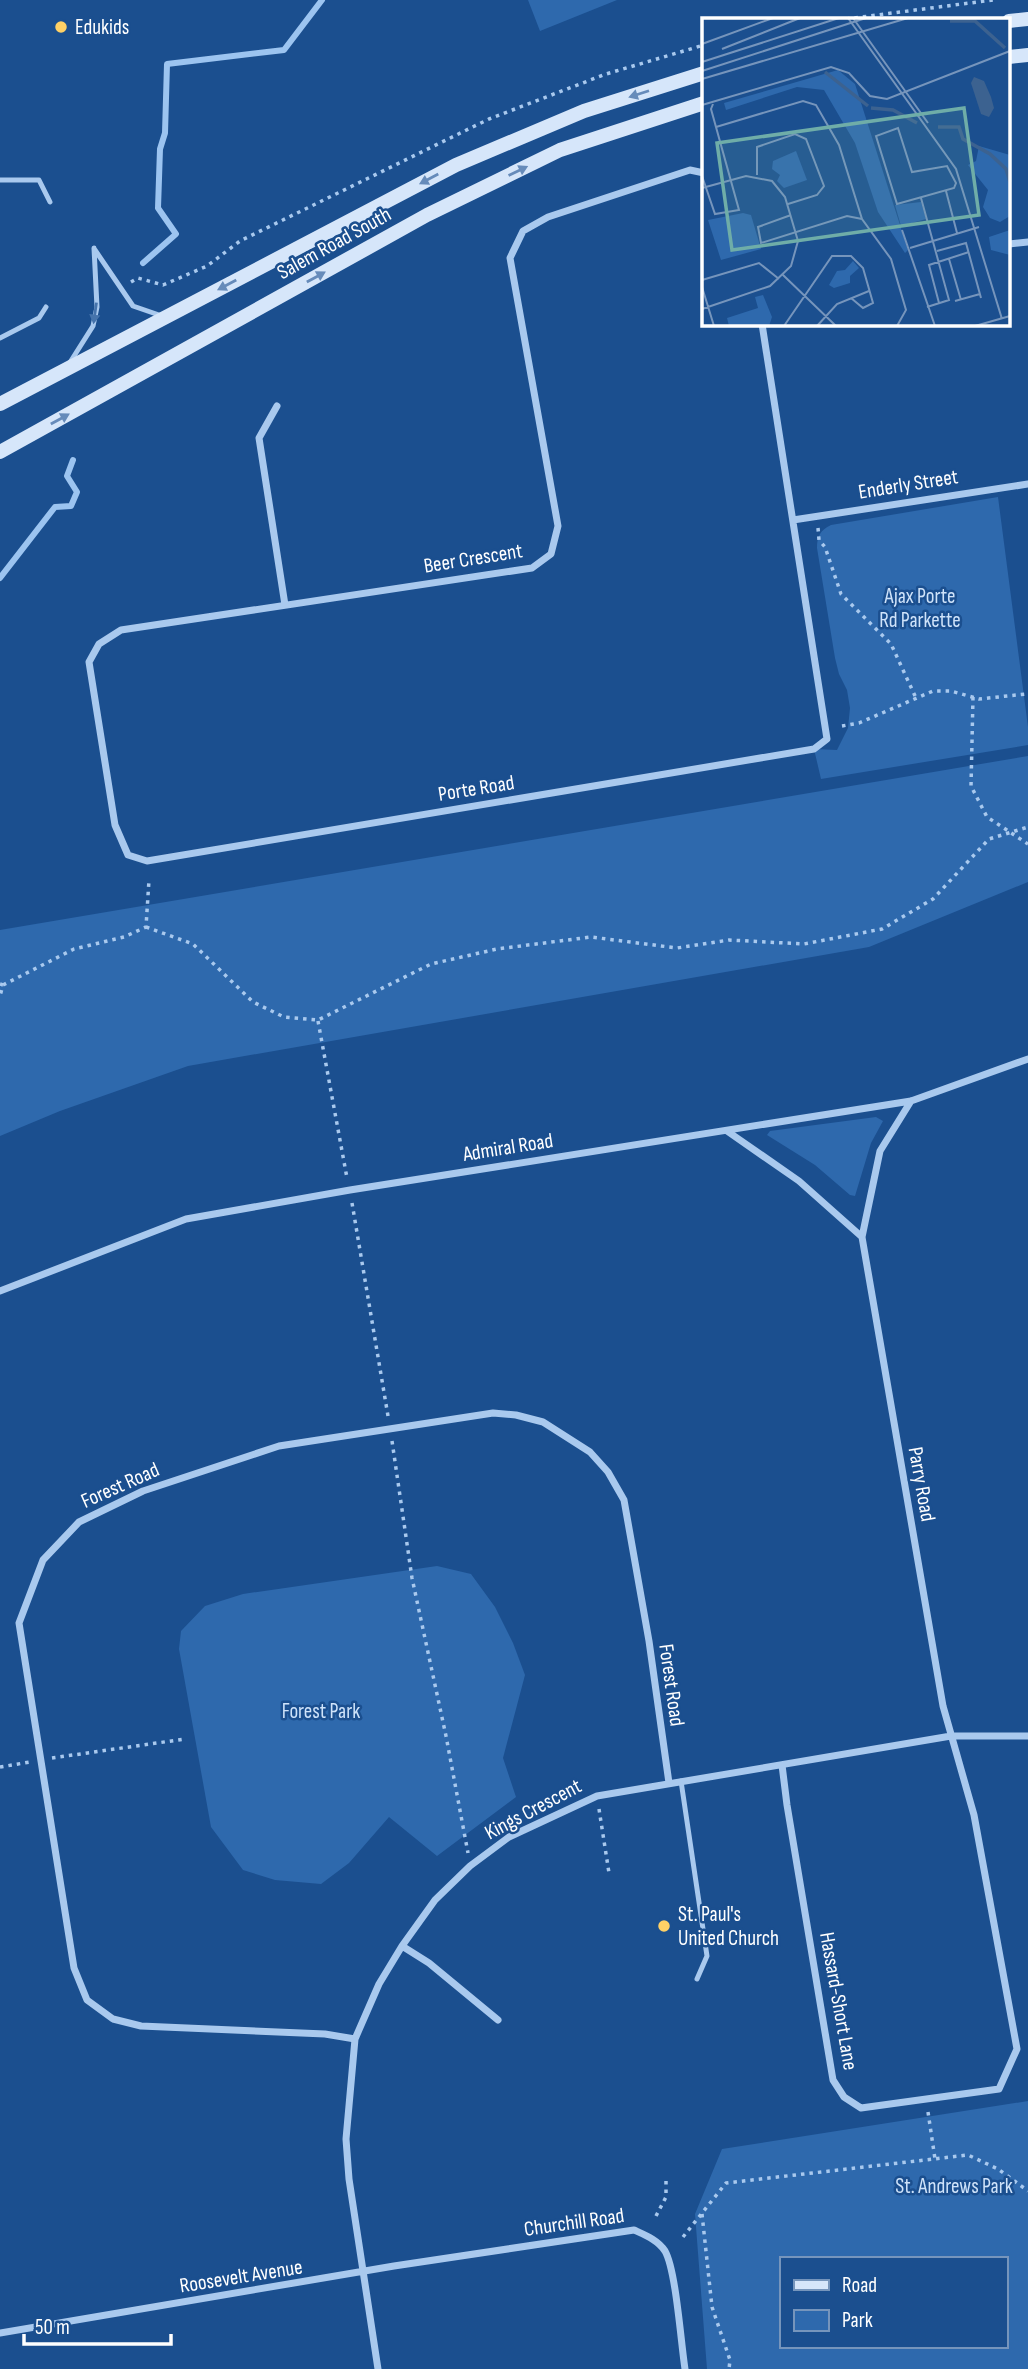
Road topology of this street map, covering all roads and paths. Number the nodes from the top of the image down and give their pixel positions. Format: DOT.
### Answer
graph roads {
  1 [pos="993,0"];
  2 [pos="854,18"];
  3 [pos="1028,19"];
  4 [pos="1010,22"];
  5 [pos="702,46"];
  6 [pos="1028,55"];
  7 [pos="1010,57"];
  8 [pos="702,74"];
  9 [pos="702,104"];
  10 [pos="702,173"];
  11 [pos="0,180"];
  12 [pos="50,202"];
  13 [pos="1028,242"];
  14 [pos="1010,244"];
  15 [pos="121,289"];
  16 [pos="46,307"];
  17 [pos="165,317"];
  18 [pos="762,326"];
  19 [pos="0,338"];
  20 [pos="66,370"];
  21 [pos="0,404"];
  22 [pos="277,406"];
  23 [pos="0,452"];
  24 [pos="1028,484"];
  25 [pos="816,516"];
  26 [pos="793,520"];
  27 [pos="285,605"];
  28 [pos="1027,694"];
  29 [pos="974,697"];
  30 [pos="916,698"];
  31 [pos="842,726"];
  32 [pos="1028,827"];
  33 [pos="1010,832"];
  34 [pos="1028,844"];
  35 [pos="128,855"];
  36 [pos="149,880"];
  37 [pos="146,927"];
  38 [pos="2,984"];
  39 [pos="0,996"];
  40 [pos="318,1020"];
  41 [pos="1028,1059"];
  42 [pos="911,1101"];
  43 [pos="727,1131"];
  44 [pos="350,1189"];
  45 [pos="862,1237"];
  46 [pos="0,1290"];
  47 [pos="390,1428"];
  48 [pos="951,1736"];
  49 [pos="1028,1736"];
  50 [pos="184,1739"];
  51 [pos="41,1760"];
  52 [pos="782,1765"];
  53 [pos="0,1767"];
  54 [pos="681,1781"];
  55 [pos="668,1783"];
  56 [pos="597,1796"];
  57 [pos="470,1866"];
  58 [pos="608,1873"];
  59 [pos="402,1945"];
  60 [pos="696,1979"];
  61 [pos="498,2020"];
  62 [pos="355,2039"];
  63 [pos="926,2099"];
  64 [pos="935,2159"];
  65 [pos="666,2176"];
  66 [pos="1028,2191"];
  67 [pos="702,2213"];
  68 [pos="656,2216"];
  69 [pos="683,2237"];
  70 [pos="363,2273"];
  71 [pos="0,2333"];
  72 [pos="378,2369"];
  73 [pos="684,2369"];
  74 [pos="729,2369"];
  1 -- 2 [label="path"];
  3 -- 4 [label="main road"];
  5 -- 15 [label="path"];
  6 -- 7 [label="main road"];
  8 -- 17 [label="main road, Salem Road South, one-way"];
  23 -- 9 [label="main road, Salem Road South, one-way"];
  10 -- 27 [label="street, Beer Crescent"];
  11 -- 12 [label="lane"];
  13 -- 14 [label="street"];
  15 -- 17 [label="lane"];
  15 -- 20 [label="lane, one-way"];
  16 -- 19 [label="lane"];
  17 -- 20 [label="main road, Salem Road South"];
  18 -- 26 [label="street"];
  20 -- 21 [label="main road, Salem Road South"];
  22 -- 27 [label="street"];
  24 -- 25 [label="street, Enderly Street"];
  25 -- 26 [label="street, Enderly Street"];
  25 -- 30 [label="path"];
  26 -- 35 [label="street, Porte Road"];
  27 -- 35 [label="street, Beer Crescent"];
  28 -- 29 [label="path"];
  29 -- 30 [label="path"];
  29 -- 33 [label="path"];
  30 -- 31 [label="path"];
  32 -- 33 [label="path"];
  33 -- 34 [label="path"];
  33 -- 40 [label="path"];
  36 -- 37 [label="path"];
  37 -- 38 [label="path"];
  37 -- 40 [label="path"];
  38 -- 39 [label="path"];
  40 -- 44 [label="path"];
  41 -- 42 [label="street, Admiral Road"];
  42 -- 43 [label="street, Admiral Road"];
  42 -- 45 [label="street, Parry Road"];
  43 -- 44 [label="street, Admiral Road"];
  43 -- 45 [label="street"];
  44 -- 46 [label="street, Admiral Road"];
  44 -- 47 [label="path"];
  45 -- 48 [label="street, Parry Road"];
  47 -- 51 [label="street, Forest Road"];
  47 -- 55 [label="street, Forest Road"];
  47 -- 57 [label="path"];
  48 -- 49 [label="street, Kings Crescent"];
  48 -- 52 [label="street, Kings Crescent"];
  48 -- 63 [label="street, Hassard-Short Lane"];
  50 -- 51 [label="path"];
  51 -- 53 [label="path"];
  51 -- 62 [label="street, Forest Road"];
  52 -- 54 [label="street, Kings Crescent"];
  52 -- 63 [label="street, Hassard-Short Lane"];
  54 -- 55 [label="street, Kings Crescent"];
  54 -- 60 [label="lane"];
  55 -- 56 [label="street, Kings Crescent"];
  56 -- 57 [label="street, Kings Crescent"];
  56 -- 58 [label="path"];
  57 -- 59 [label="street, Kings Crescent"];
  59 -- 61 [label="street"];
  59 -- 62 [label="street, Kings Crescent"];
  62 -- 70 [label="street, Kings Crescent"];
  63 -- 64 [label="path"];
  64 -- 66 [label="path"];
  64 -- 67 [label="path"];
  65 -- 68 [label="path"];
  67 -- 69 [label="path"];
  67 -- 74 [label="path"];
  70 -- 71 [label="street, Roosevelt Avenue"];
  70 -- 72 [label="street, Kings Crescent"];
  70 -- 73 [label="street, Churchill Road"];
}
